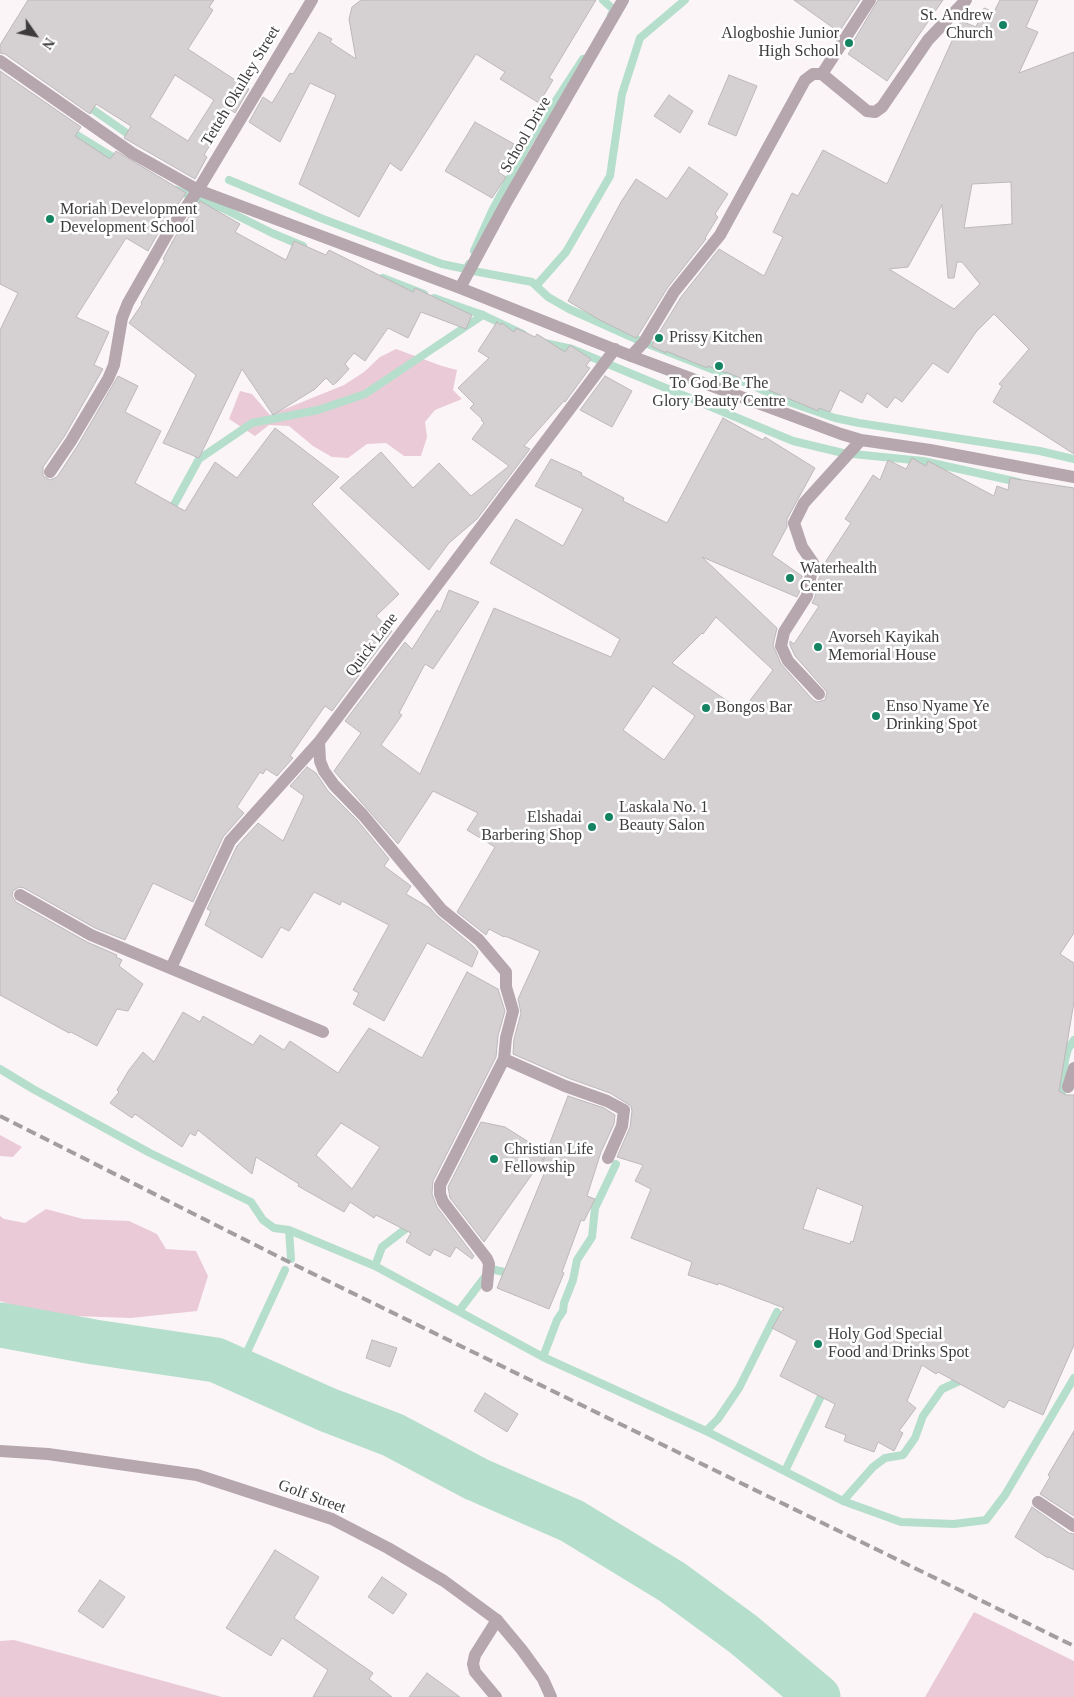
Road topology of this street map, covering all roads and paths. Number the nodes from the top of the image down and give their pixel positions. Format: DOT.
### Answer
graph roads {
  1 [pos="312,0"];
  2 [pos="623,0"];
  3 [pos="870,0"];
  4 [pos="966,0"];
  5 [pos="0,61"];
  6 [pos="822,74"];
  7 [pos="198,190"];
  8 [pos="460,288"];
  9 [pos="614,349"];
  10 [pos="631,356"];
  11 [pos="861,440"];
  12 [pos="50,472"];
  13 [pos="1074,477"];
  14 [pos="819,694"];
  15 [pos="318,742"];
  16 [pos="20,895"];
  17 [pos="172,968"];
  18 [pos="323,1032"];
  19 [pos="504,1060"];
  20 [pos="1074,1068"];
  21 [pos="1068,1087"];
  22 [pos="608,1158"];
  23 [pos="487,1286"];
  24 [pos="0,1451"];
  25 [pos="1038,1502"];
  26 [pos="1074,1526"];
  27 [pos="497,1620"];
  28 [pos="496,1697"];
  29 [pos="551,1697"];
  1 -- 7 [label="street, Tetteh Okulley Street"];
  2 -- 8 [label="street, School Drive"];
  3 -- 6 [label="street"];
  4 -- 6 [label="street"];
  5 -- 7 [label="street"];
  6 -- 10 [label="street"];
  7 -- 8 [label="street"];
  7 -- 12 [label="street, Tetteh Okulley Street"];
  8 -- 9 [label="street"];
  9 -- 10 [label="street"];
  9 -- 15 [label="street, Quick Lane"];
  10 -- 11 [label="street"];
  11 -- 13 [label="street"];
  11 -- 14 [label="street"];
  15 -- 17 [label="street, Quick Lane"];
  15 -- 19 [label="street"];
  16 -- 17 [label="street"];
  17 -- 18 [label="street"];
  19 -- 22 [label="street"];
  19 -- 23 [label="street"];
  20 -- 21 [label="street"];
  24 -- 27 [label="street, Golf Street"];
  25 -- 26 [label="street"];
  27 -- 28 [label="street"];
  27 -- 29 [label="street, Golf Street"];
}
